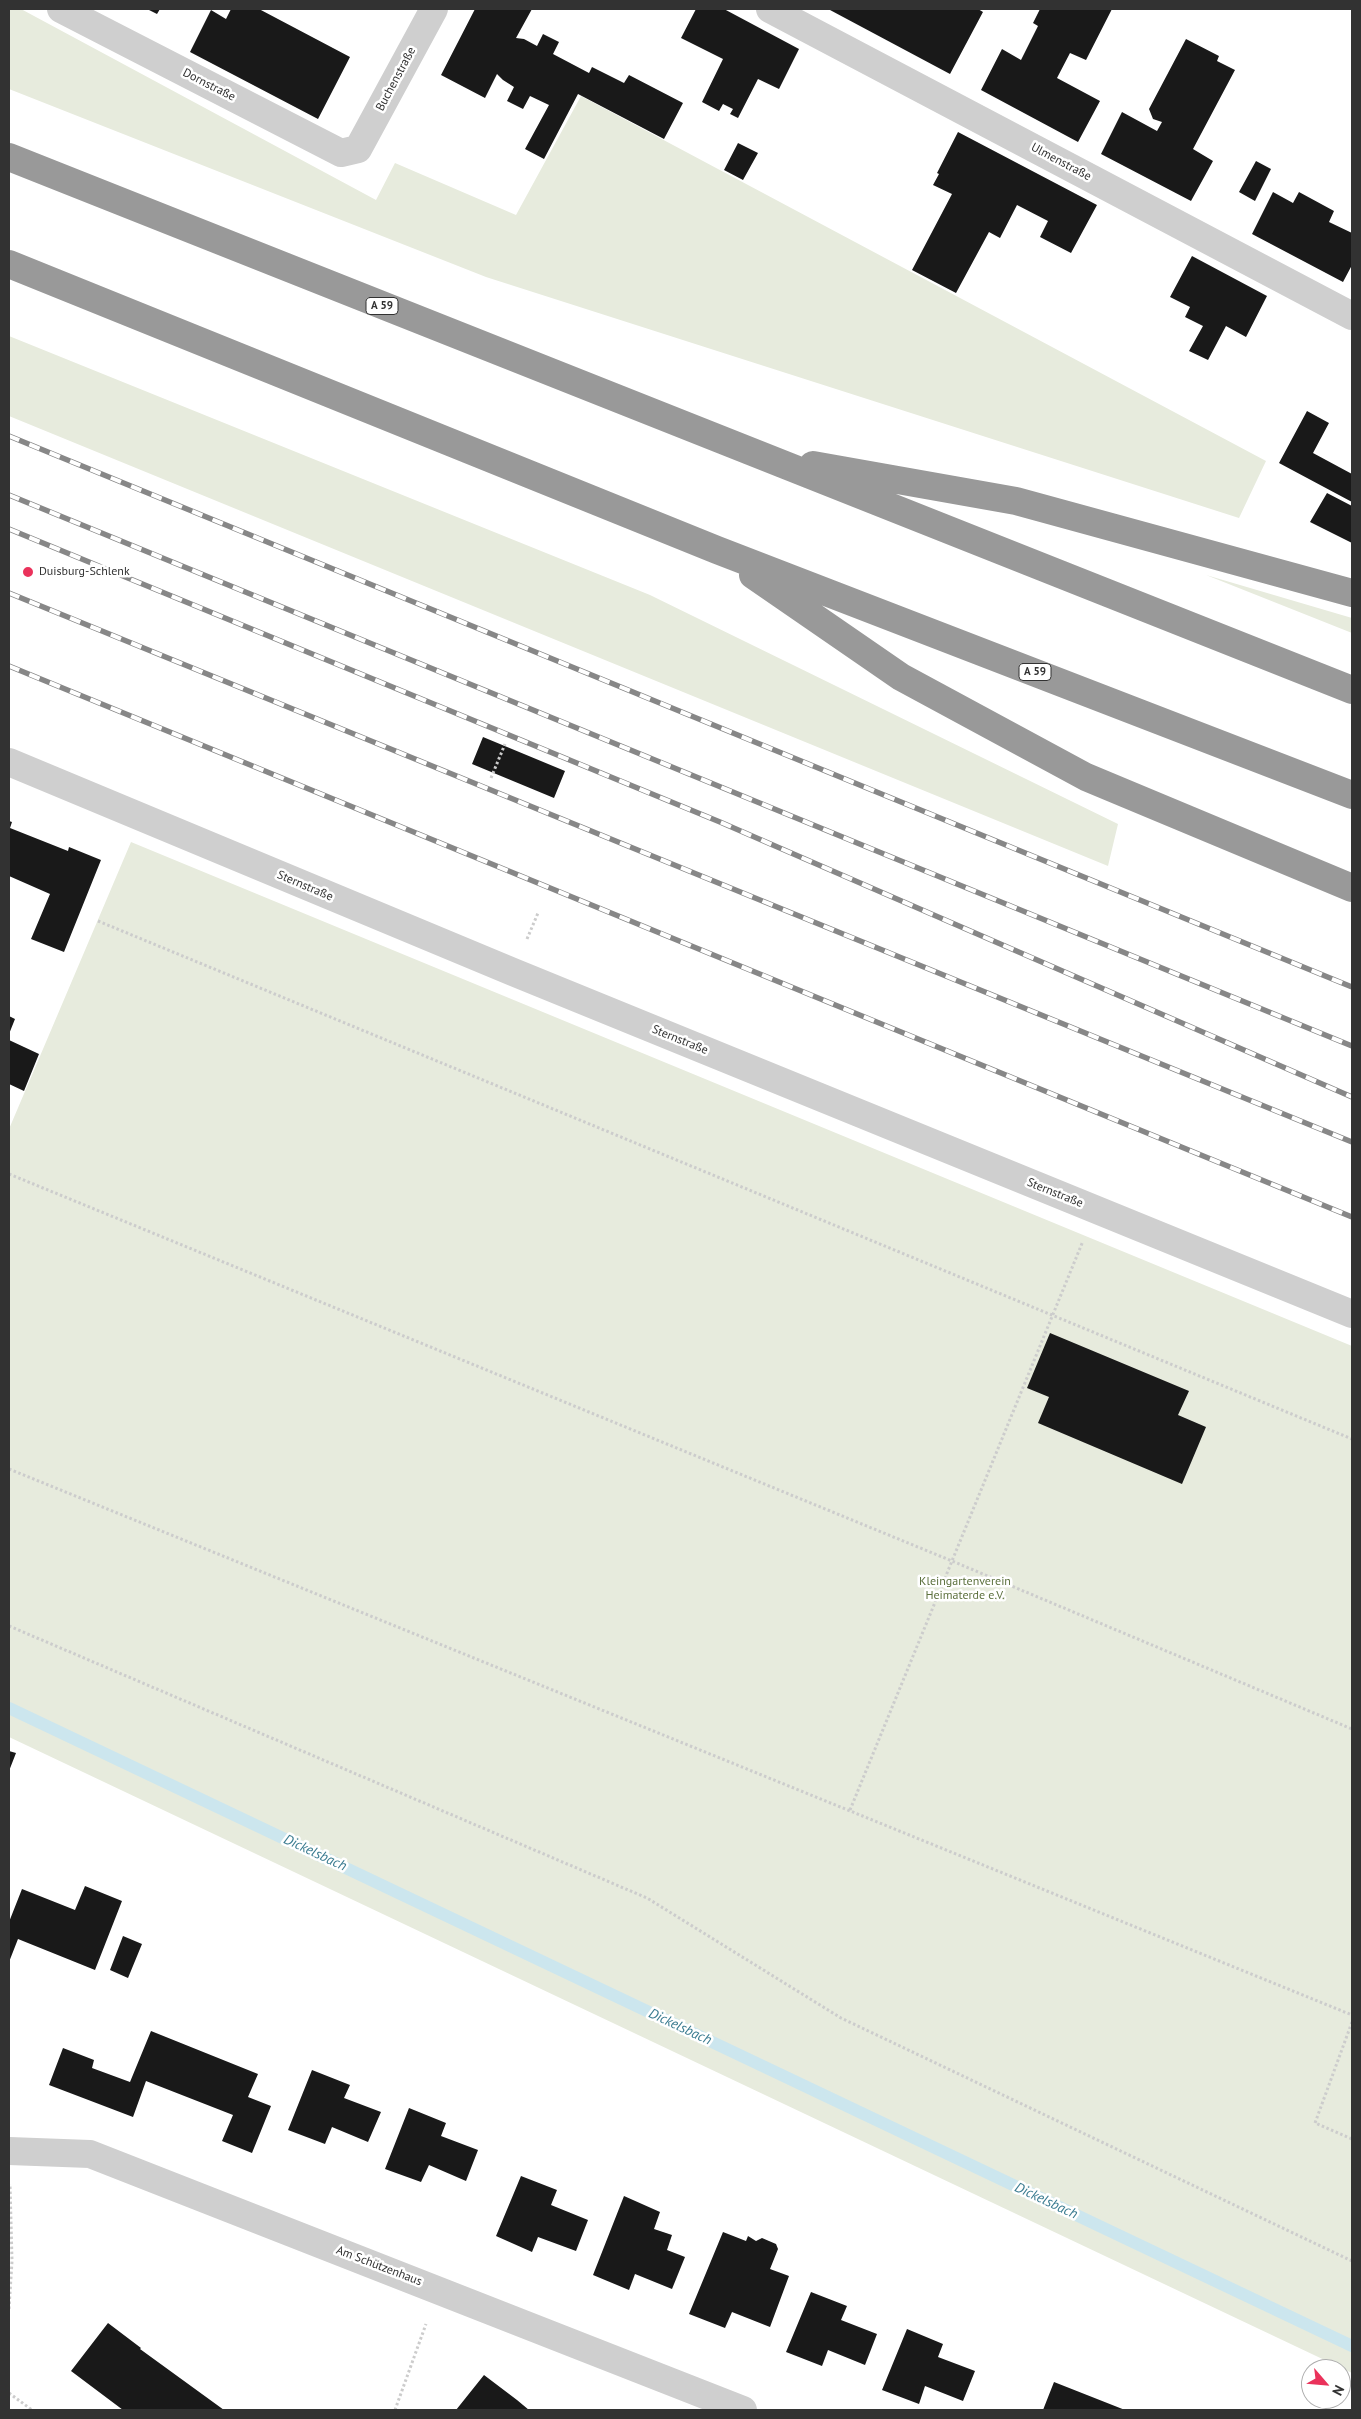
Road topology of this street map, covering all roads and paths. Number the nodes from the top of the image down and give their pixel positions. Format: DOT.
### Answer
graph roads {
  1 [pos="61,9"];
  2 [pos="434,9"];
  3 [pos="770,9"];
  4 [pos="358,149"];
  5 [pos="9,158"];
  6 [pos="9,264"];
  7 [pos="1352,316"];
  8 [pos="754,455"];
  9 [pos="717,550"];
  10 [pos="1352,593"];
  11 [pos="1352,690"];
  12 [pos="505,744"];
  13 [pos="9,762"];
  14 [pos="491,778"];
  15 [pos="1352,795"];
  16 [pos="1352,888"];
  17 [pos="98,921"];
  18 [pos="9,1174"];
  19 [pos="1085,1235"];
  20 [pos="1352,1314"];
  21 [pos="1052,1315"];
  22 [pos="1352,1439"];
  23 [pos="9,1469"];
  24 [pos="952,1561"];
  25 [pos="9,1626"];
  26 [pos="1352,1729"];
  27 [pos="850,1810"];
  28 [pos="1352,2015"];
  29 [pos="1352,2022"];
  30 [pos="1352,2139"];
  31 [pos="9,2151"];
  32 [pos="9,2174"];
  33 [pos="1352,2261"];
  34 [pos="438,2290"];
  35 [pos="9,2308"];
  36 [pos="9,2393"];
  37 [pos="32,2410"];
  38 [pos="395,2410"];
  39 [pos="743,2410"];
  1 -- 4 [label="street, Dornstraße"];
  2 -- 4 [label="street, Buchenstraße"];
  3 -- 7 [label="street, Ulmenstraße"];
  5 -- 8 [label="highway, A 59"];
  6 -- 9 [label="highway, A 59"];
  8 -- 10 [label="highway, A 59"];
  8 -- 11 [label="highway, A 59"];
  9 -- 15 [label="highway, A 59"];
  9 -- 16 [label="highway"];
  12 -- 14 [label="path"];
  13 -- 20 [label="street, Sternstraße"];
  17 -- 21 [label="path"];
  18 -- 24 [label="path"];
  19 -- 21 [label="path"];
  21 -- 22 [label="path"];
  21 -- 24 [label="path"];
  23 -- 27 [label="path"];
  24 -- 26 [label="path"];
  24 -- 27 [label="path"];
  25 -- 33 [label="path"];
  27 -- 28 [label="path"];
  29 -- 30 [label="path"];
  31 -- 34 [label="street, Am Schützenhaus"];
  32 -- 35 [label="path"];
  34 -- 38 [label="path"];
  34 -- 39 [label="street, Am Schützenhaus"];
  36 -- 37 [label="path"];
}
